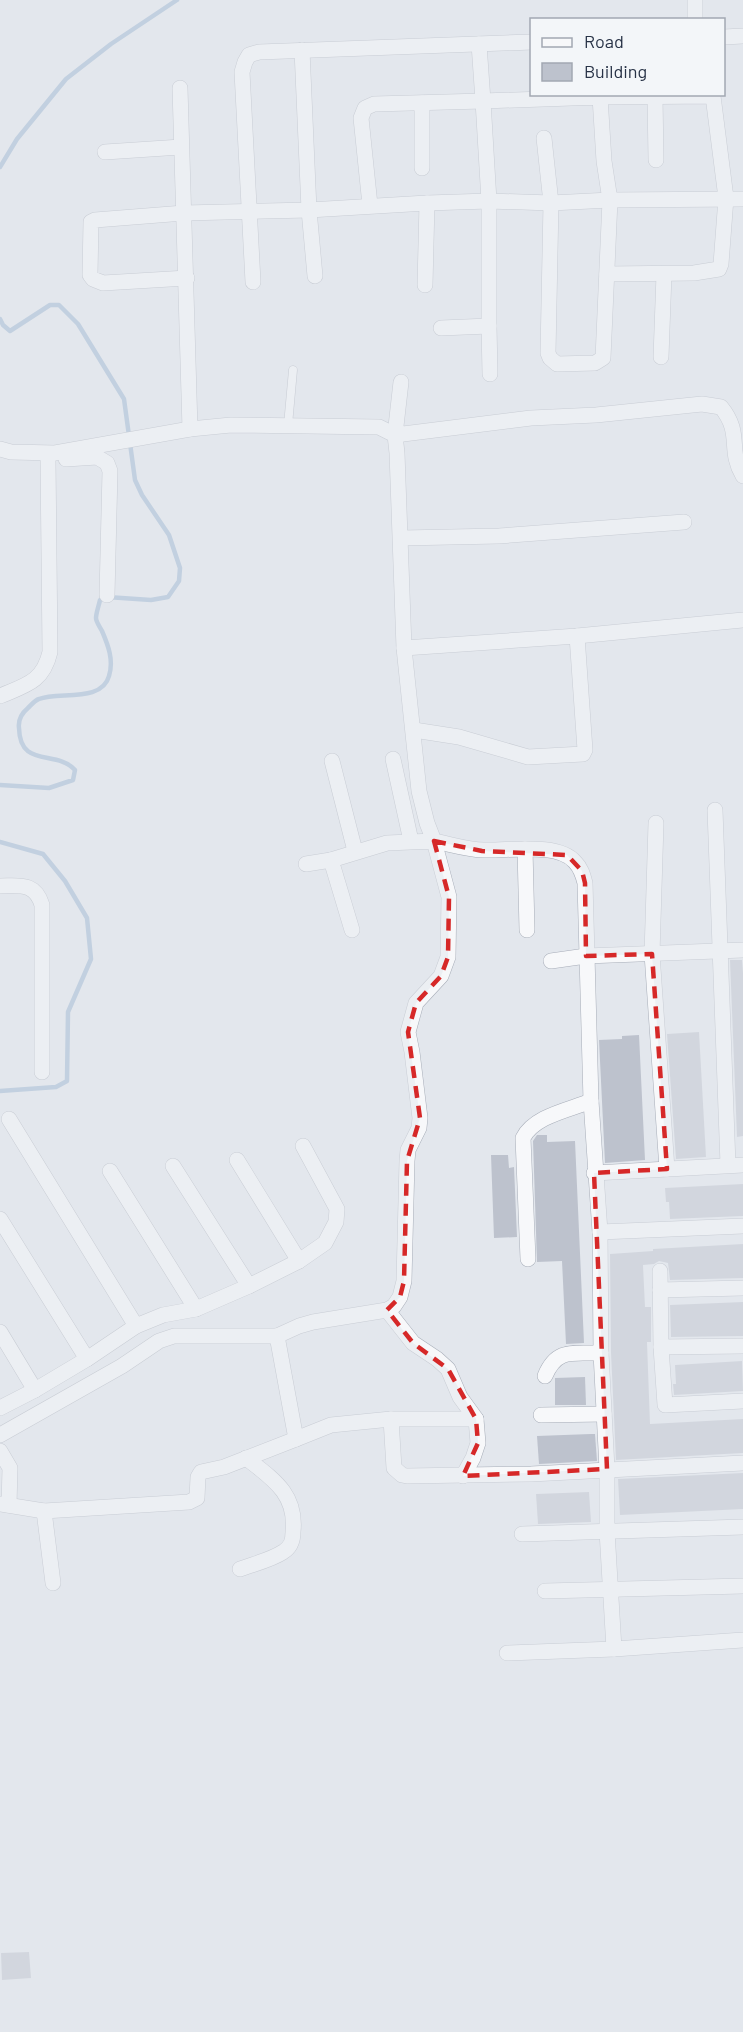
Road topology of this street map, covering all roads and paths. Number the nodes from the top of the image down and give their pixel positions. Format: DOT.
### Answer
graph roads {
  1 [pos="694,0"];
  2 [pos="695,18"];
  3 [pos="743,36"];
  4 [pos="725,37"];
  5 [pos="530,42"];
  6 [pos="479,44"];
  7 [pos="302,50"];
  8 [pos="180,88"];
  9 [pos="600,96"];
  10 [pos="684,96"];
  11 [pos="713,96"];
  12 [pos="655,97"];
  13 [pos="483,101"];
  14 [pos="422,103"];
  15 [pos="544,138"];
  16 [pos="181,147"];
  17 [pos="105,152"];
  18 [pos="656,160"];
  19 [pos="422,168"];
  20 [pos="726,198"];
  21 [pos="743,199"];
  22 [pos="610,200"];
  23 [pos="489,201"];
  24 [pos="428,203"];
  25 [pos="551,203"];
  26 [pos="370,205"];
  27 [pos="309,210"];
  28 [pos="250,211"];
  29 [pos="184,213"];
  30 [pos="607,274"];
  31 [pos="663,274"];
  32 [pos="315,276"];
  33 [pos="187,278"];
  34 [pos="254,282"];
  35 [pos="425,285"];
  36 [pos="489,326"];
  37 [pos="441,328"];
  38 [pos="662,357"];
  39 [pos="293,370"];
  40 [pos="490,374"];
  41 [pos="401,382"];
  42 [pos="288,425"];
  43 [pos="190,429"];
  44 [pos="395,435"];
  45 [pos="0,449"];
  46 [pos="48,460"];
  47 [pos="0,462"];
  48 [pos="743,476"];
  49 [pos="684,522"];
  50 [pos="402,538"];
  51 [pos="107,594"];
  52 [pos="743,620"];
  53 [pos="577,636"];
  54 [pos="404,648"];
  55 [pos="0,696"];
  56 [pos="414,730"];
  57 [pos="393,759"];
  58 [pos="332,761"];
  59 [pos="715,810"];
  60 [pos="656,823"];
  61 [pos="411,841"];
  62 [pos="434,841"];
  63 [pos="525,849"];
  64 [pos="355,851"];
  65 [pos="331,860"];
  66 [pos="306,864"];
  67 [pos="0,886"];
  68 [pos="352,930"];
  69 [pos="527,930"];
  70 [pos="743,950"];
  71 [pos="721,952"];
  72 [pos="652,954"];
  73 [pos="586,956"];
  74 [pos="551,961"];
  75 [pos="42,1072"];
  76 [pos="591,1101"];
  77 [pos="9,1119"];
  78 [pos="303,1146"];
  79 [pos="237,1160"];
  80 [pos="735,1165"];
  81 [pos="173,1166"];
  82 [pos="667,1169"];
  83 [pos="110,1171"];
  84 [pos="594,1173"];
  85 [pos="0,1219"];
  86 [pos="743,1226"];
  87 [pos="600,1232"];
  88 [pos="528,1259"];
  89 [pos="299,1261"];
  90 [pos="660,1271"];
  91 [pos="249,1286"];
  92 [pos="743,1288"];
  93 [pos="660,1290"];
  94 [pos="196,1309"];
  95 [pos="387,1310"];
  96 [pos="136,1326"];
  97 [pos="0,1332"];
  98 [pos="277,1336"];
  99 [pos="743,1346"];
  100 [pos="661,1347"];
  101 [pos="601,1353"];
  102 [pos="87,1359"];
  103 [pos="545,1376"];
  104 [pos="36,1390"];
  105 [pos="743,1401"];
  106 [pos="0,1408"];
  107 [pos="604,1414"];
  108 [pos="541,1415"];
  109 [pos="391,1419"];
  110 [pos="476,1419"];
  111 [pos="0,1435"];
  112 [pos="296,1439"];
  113 [pos="0,1451"];
  114 [pos="246,1458"];
  115 [pos="743,1462"];
  116 [pos="607,1469"];
  117 [pos="463,1476"];
  118 [pos="5,1504"];
  119 [pos="44,1511"];
  120 [pos="743,1527"];
  121 [pos="608,1531"];
  122 [pos="522,1534"];
  123 [pos="240,1569"];
  124 [pos="53,1583"];
  125 [pos="743,1586"];
  126 [pos="611,1590"];
  127 [pos="545,1591"];
  128 [pos="743,1640"];
  129 [pos="615,1649"];
  130 [pos="507,1653"];
  1 -- 2 [label="street"];
  3 -- 4 [label="street"];
  5 -- 6 [label="street"];
  6 -- 7 [label="street"];
  6 -- 13 [label="street"];
  7 -- 27 [label="street"];
  7 -- 28 [label="street"];
  8 -- 16 [label="street"];
  9 -- 12 [label="street"];
  9 -- 13 [label="street"];
  9 -- 22 [label="street"];
  10 -- 12 [label="street"];
  11 -- 20 [label="street"];
  12 -- 18 [label="street"];
  13 -- 14 [label="street"];
  13 -- 23 [label="street"];
  14 -- 19 [label="street"];
  14 -- 26 [label="street"];
  15 -- 25 [label="street"];
  16 -- 17 [label="street"];
  16 -- 29 [label="street"];
  20 -- 21 [label="street"];
  20 -- 22 [label="street"];
  20 -- 31 [label="street"];
  22 -- 25 [label="street"];
  22 -- 30 [label="street"];
  23 -- 24 [label="street"];
  23 -- 25 [label="street"];
  23 -- 36 [label="street"];
  24 -- 26 [label="street"];
  24 -- 35 [label="street"];
  25 -- 30 [label="street"];
  26 -- 27 [label="street"];
  27 -- 28 [label="street"];
  27 -- 32 [label="street"];
  28 -- 29 [label="street"];
  28 -- 34 [label="street"];
  29 -- 33 [label="street"];
  29 -- 33 [label="street"];
  30 -- 31 [label="street"];
  31 -- 38 [label="street"];
  33 -- 43 [label="street"];
  36 -- 37 [label="street"];
  36 -- 40 [label="street"];
  39 -- 42 [label="lane"];
  41 -- 44 [label="street"];
  42 -- 43 [label="street"];
  42 -- 44 [label="street"];
  43 -- 45 [label="street"];
  44 -- 48 [label="street"];
  44 -- 50 [label="street"];
  46 -- 47 [label="street"];
  46 -- 51 [label="street"];
  46 -- 55 [label="street"];
  49 -- 50 [label="street"];
  50 -- 54 [label="street"];
  52 -- 53 [label="street"];
  53 -- 54 [label="street"];
  53 -- 56 [label="street"];
  54 -- 56 [label="street"];
  56 -- 62 [label="street"];
  57 -- 61 [label="street"];
  58 -- 64 [label="street"];
  59 -- 71 [label="street"];
  60 -- 72 [label="street"];
  61 -- 62 [label="street"];
  61 -- 64 [label="street"];
  62 -- 63 [label="street"];
  62 -- 95 [label="street"];
  63 -- 69 [label="street"];
  63 -- 73 [label="street"];
  64 -- 65 [label="street"];
  65 -- 66 [label="street"];
  65 -- 68 [label="street"];
  67 -- 75 [label="street"];
  70 -- 71 [label="street"];
  71 -- 72 [label="street"];
  71 -- 80 [label="street"];
  72 -- 73 [label="street"];
  72 -- 82 [label="street"];
  73 -- 74 [label="street"];
  73 -- 76 [label="street"];
  76 -- 84 [label="street"];
  76 -- 88 [label="street"];
  77 -- 96 [label="street"];
  78 -- 89 [label="street"];
  79 -- 89 [label="street"];
  80 -- 82 [label="street"];
  81 -- 91 [label="street"];
  82 -- 84 [label="street"];
  83 -- 94 [label="street"];
  84 -- 87 [label="street"];
  85 -- 102 [label="street"];
  86 -- 87 [label="street"];
  87 -- 101 [label="street"];
  89 -- 91 [label="street"];
  90 -- 93 [label="street"];
  91 -- 94 [label="street"];
  92 -- 93 [label="street"];
  93 -- 100 [label="street"];
  94 -- 96 [label="street"];
  95 -- 98 [label="street"];
  95 -- 110 [label="street"];
  96 -- 102 [label="street"];
  97 -- 104 [label="street"];
  98 -- 111 [label="street"];
  98 -- 112 [label="street"];
  99 -- 100 [label="street"];
  100 -- 105 [label="street"];
  101 -- 103 [label="street"];
  101 -- 107 [label="street"];
  102 -- 104 [label="street"];
  104 -- 106 [label="street"];
  107 -- 108 [label="street"];
  107 -- 116 [label="street"];
  109 -- 110 [label="street"];
  109 -- 112 [label="street"];
  109 -- 117 [label="street"];
  110 -- 117 [label="street"];
  112 -- 114 [label="street"];
  113 -- 118 [label="street"];
  114 -- 119 [label="street"];
  114 -- 123 [label="street"];
  115 -- 116 [label="street"];
  116 -- 117 [label="street"];
  116 -- 121 [label="street"];
  118 -- 119 [label="street"];
  119 -- 124 [label="street"];
  120 -- 121 [label="street"];
  121 -- 122 [label="street"];
  121 -- 126 [label="street"];
  125 -- 126 [label="street"];
  126 -- 127 [label="street"];
  126 -- 129 [label="street"];
  128 -- 129 [label="street"];
  129 -- 130 [label="street"];
}
